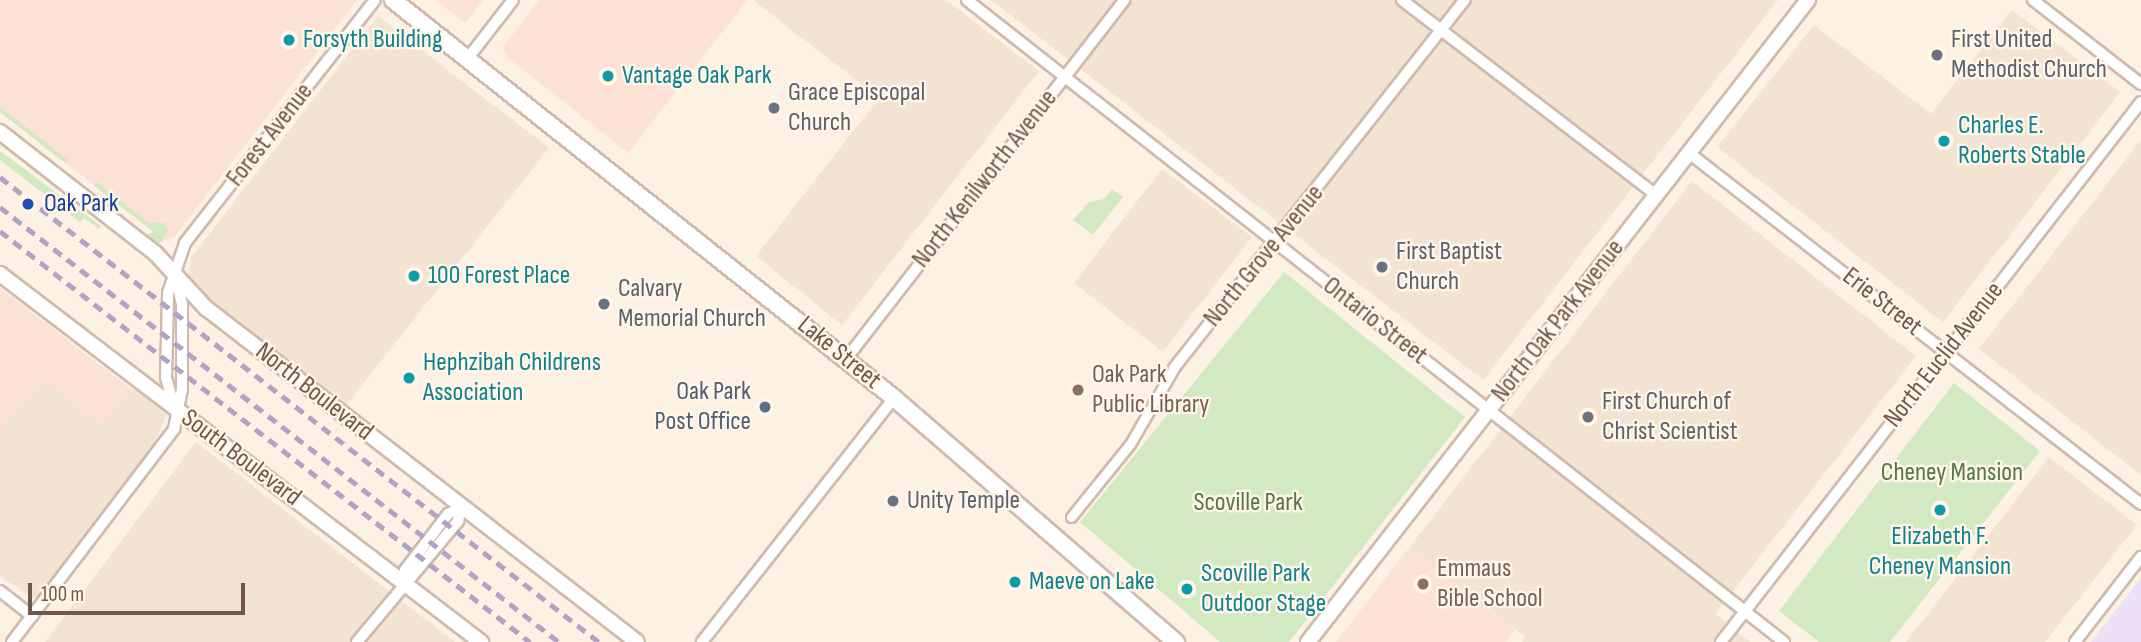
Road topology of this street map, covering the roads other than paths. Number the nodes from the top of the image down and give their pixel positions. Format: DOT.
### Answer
graph roads {
  1 [pos="375,0"];
  2 [pos="393,0"];
  3 [pos="513,0"];
  4 [pos="967,0"];
  5 [pos="1124,0"];
  6 [pos="1402,0"];
  7 [pos="1465,0"];
  8 [pos="1808,0"];
  9 [pos="2033,0"];
  10 [pos="1441,31"];
  11 [pos="468,58"];
  12 [pos="1065,76"];
  13 [pos="2141,84"];
  14 [pos="2141,102"];
  15 [pos="0,132"];
  16 [pos="1689,153"];
  17 [pos="1656,195"];
  18 [pos="1276,242"];
  19 [pos="0,274"];
  20 [pos="175,276"];
  21 [pos="1946,352"];
  22 [pos="846,359"];
  23 [pos="1174,368"];
  24 [pos="894,398"];
  25 [pos="175,409"];
  26 [pos="1488,411"];
  27 [pos="2141,504"];
  28 [pos="461,508"];
  29 [pos="1071,517"];
  30 [pos="2141,557"];
  31 [pos="404,582"];
  32 [pos="0,591"];
  33 [pos="1744,611"];
  34 [pos="32,616"];
  35 [pos="12,642"];
  36 [pos="357,642"];
  37 [pos="481,642"];
  38 [pos="637,642"];
  39 [pos="702,642"];
  40 [pos="1176,642"];
  41 [pos="1308,642"];
  42 [pos="1721,642"];
  43 [pos="1784,642"];
  44 [pos="2075,642"];
  1 -- 20 [label="street, Forest Avenue"];
  2 -- 11 [label="main road, Lake Street"];
  3 -- 11 [label="street"];
  4 -- 12 [label="street, Ontario Street"];
  5 -- 12 [label="street, North Kenilworth Avenue"];
  6 -- 10 [label="street"];
  7 -- 10 [label="street, North Grove Avenue"];
  8 -- 16 [label="street, North Oak Park Avenue"];
  9 -- 13 [label="street"];
  10 -- 17 [label="street"];
  10 -- 18 [label="street, North Grove Avenue"];
  11 -- 22 [label="main road, Lake Street"];
  12 -- 18 [label="street, Ontario Street"];
  12 -- 22 [label="street, North Kenilworth Avenue"];
  14 -- 21 [label="street, North Euclid Avenue"];
  15 -- 20 [label="street, North Boulevard"];
  16 -- 17 [label="street, North Oak Park Avenue"];
  16 -- 21 [label="street, Erie Street"];
  17 -- 26 [label="street, North Oak Park Avenue"];
  18 -- 23 [label="street, North Grove Avenue"];
  18 -- 26 [label="street, Ontario Street"];
  19 -- 25 [label="street, South Boulevard"];
  20 -- 25 [label="street"];
  20 -- 28 [label="street, North Boulevard"];
  21 -- 27 [label="street, Erie Street"];
  21 -- 33 [label="street, North Euclid Avenue"];
  22 -- 24 [label="main road, Lake Street"];
  23 -- 29 [label="street, North Grove Avenue"];
  24 -- 39 [label="street"];
  24 -- 40 [label="main road, Lake Street"];
  25 -- 31 [label="street, South Boulevard"];
  25 -- 34 [label="street"];
  26 -- 33 [label="street, Ontario Street"];
  26 -- 41 [label="street, North Oak Park Avenue"];
  28 -- 31 [label="street"];
  28 -- 38 [label="street, North Boulevard"];
  30 -- 44 [label="street"];
  31 -- 36 [label="street"];
  31 -- 37 [label="street, South Boulevard"];
  32 -- 34 [label="street"];
  33 -- 42 [label="street, North Euclid Avenue"];
  33 -- 43 [label="street, Ontario Street"];
  34 -- 35 [label="street"];
}
